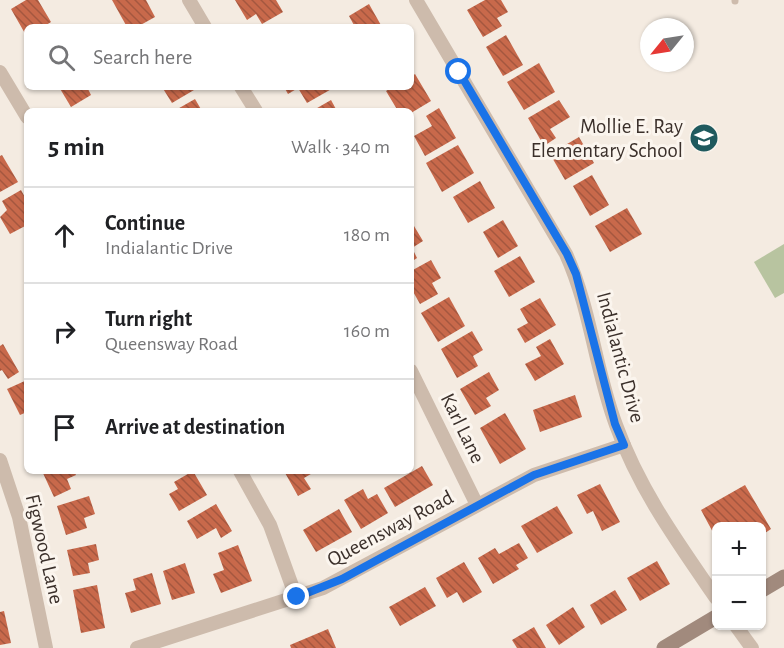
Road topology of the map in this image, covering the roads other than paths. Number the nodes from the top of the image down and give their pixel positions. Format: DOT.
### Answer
graph roads {
  1 [pos="189,0"];
  2 [pos="416,0"];
  3 [pos="203,24"];
  4 [pos="0,72"];
  5 [pos="243,90"];
  6 [pos="254,108"];
  7 [pos="24,112"];
  8 [pos="414,376"];
  9 [pos="624,445"];
  10 [pos="0,460"];
  11 [pos="242,474"];
  12 [pos="477,505"];
  13 [pos="784,577"];
  14 [pos="766,588"];
  15 [pos="712,591"];
  16 [pos="297,597"];
  17 [pos="712,620"];
  18 [pos="739,630"];
  19 [pos="46,648"];
  20 [pos="137,648"];
  21 [pos="664,648"];
  22 [pos="752,648"];
  1 -- 3 [label="street"];
  2 -- 9 [label="street, Indialantic Drive"];
  4 -- 7 [label="street"];
  5 -- 6 [label="street"];
  8 -- 12 [label="street, Karl Lane"];
  9 -- 12 [label="street, Queensway Road"];
  9 -- 15 [label="street, Indialantic Drive"];
  10 -- 19 [label="street, Figwood Lane"];
  11 -- 16 [label="street"];
  12 -- 16 [label="street, Queensway Road"];
  13 -- 14 [label="main road"];
  16 -- 20 [label="street, Queensway Road"];
  17 -- 21 [label="main road"];
  18 -- 22 [label="street"];
}
